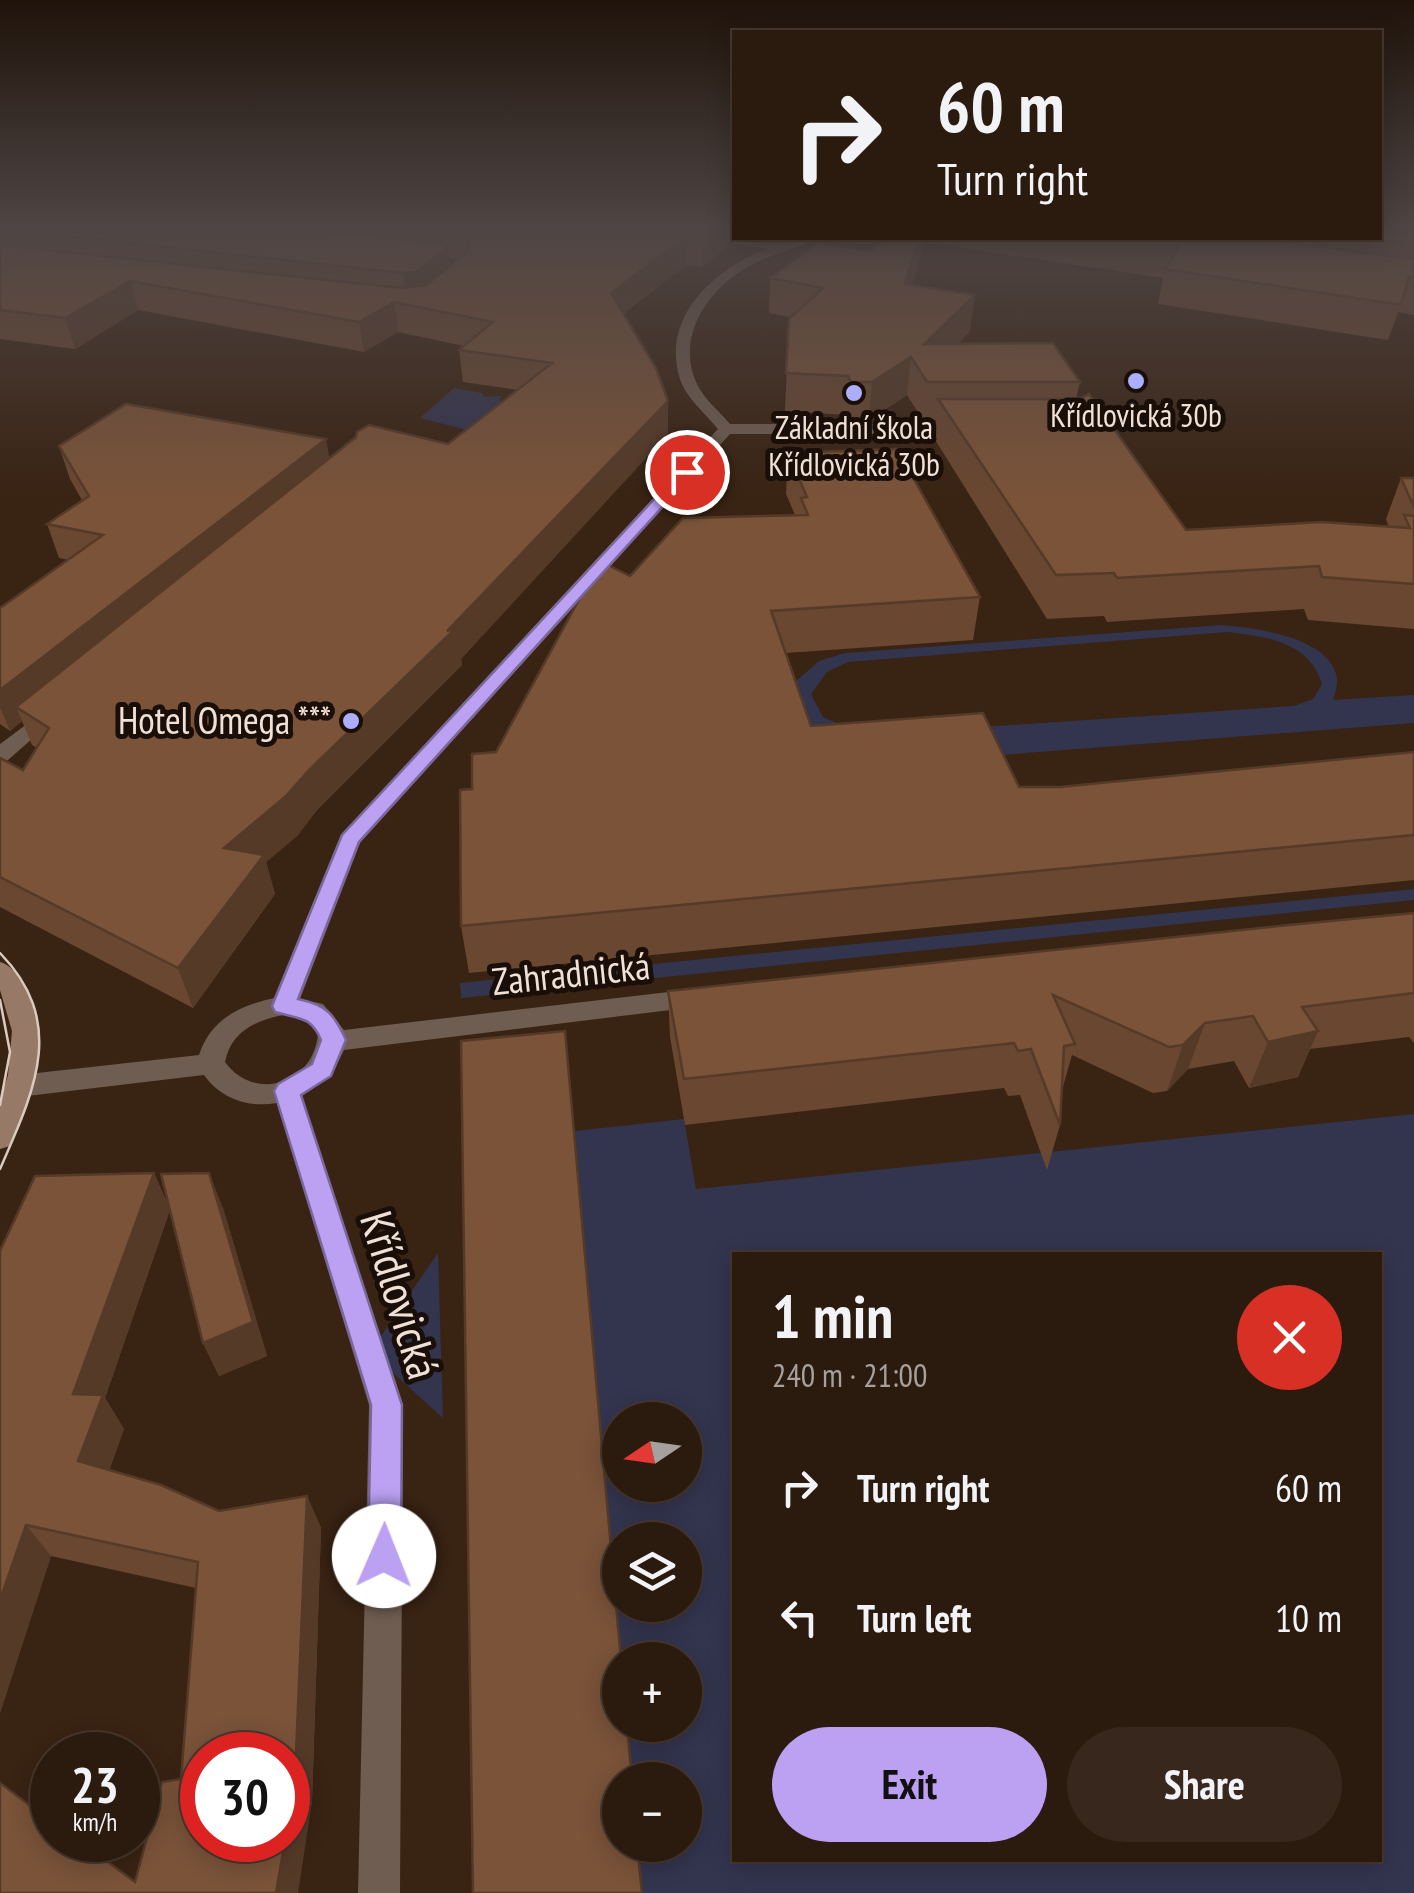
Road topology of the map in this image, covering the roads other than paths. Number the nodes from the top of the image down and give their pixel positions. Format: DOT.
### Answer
graph roads {
  1 [pos="688,317"];
  2 [pos="726,429"];
  3 [pos="995,429"];
  4 [pos="61,704"];
  5 [pos="0,755"];
  6 [pos="0,972"];
  7 [pos="732,994"];
  8 [pos="284,1006"];
  9 [pos="334,1040"];
  10 [pos="211,1064"];
  11 [pos="19,1086"];
  12 [pos="287,1091"];
  13 [pos="0,1138"];
  14 [pos="380,1893"];
  1 -- 2 [label="street"];
  2 -- 3 [label="street"];
  2 -- 8 [label="street"];
  4 -- 5 [label="street"];
  6 -- 11 [label="street"];
  7 -- 9 [label="street, Zahradnická"];
  8 -- 9 [label="street"];
  8 -- 10 [label="street"];
  9 -- 12 [label="street"];
  10 -- 11 [label="street"];
  10 -- 12 [label="street"];
  11 -- 13 [label="street"];
  12 -- 14 [label="street, Křídlovická"];
}
